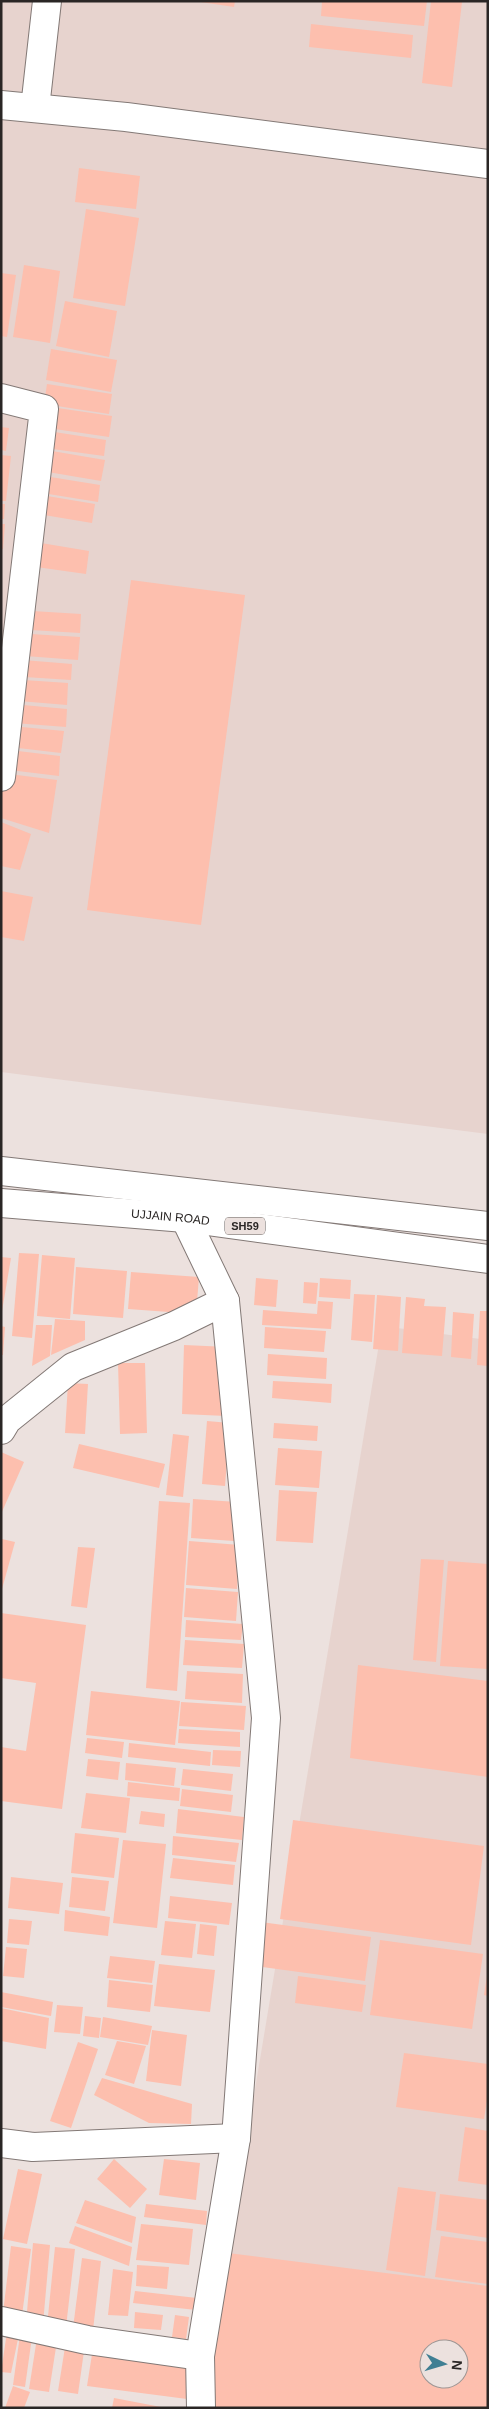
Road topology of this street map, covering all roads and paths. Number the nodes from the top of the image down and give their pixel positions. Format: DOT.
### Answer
graph roads {
  1 [pos="47,1"];
  2 [pos="1,105"];
  3 [pos="35,108"];
  4 [pos="488,164"];
  5 [pos="1,398"];
  6 [pos="1,777"];
  7 [pos="1,1171"];
  8 [pos="1,1204"];
  9 [pos="184,1218"];
  10 [pos="488,1226"];
  11 [pos="488,1259"];
  12 [pos="225,1301"];
  13 [pos="1,1430"];
  14 [pos="236,2138"];
  15 [pos="1,2143"];
  16 [pos="1,2321"];
  17 [pos="200,2356"];
  18 [pos="201,2408"];
  1 -- 3 [label="street"];
  2 -- 3 [label="street"];
  3 -- 4 [label="street"];
  5 -- 6 [label="street"];
  7 -- 10 [label="street, SH59"];
  8 -- 9 [label="street, UJJAIN ROAD / SH59"];
  9 -- 11 [label="street, UJJAIN ROAD / SH59"];
  9 -- 12 [label="street"];
  12 -- 13 [label="street"];
  12 -- 14 [label="street"];
  14 -- 15 [label="street"];
  14 -- 17 [label="street"];
  16 -- 17 [label="street"];
  17 -- 18 [label="street"];
}
